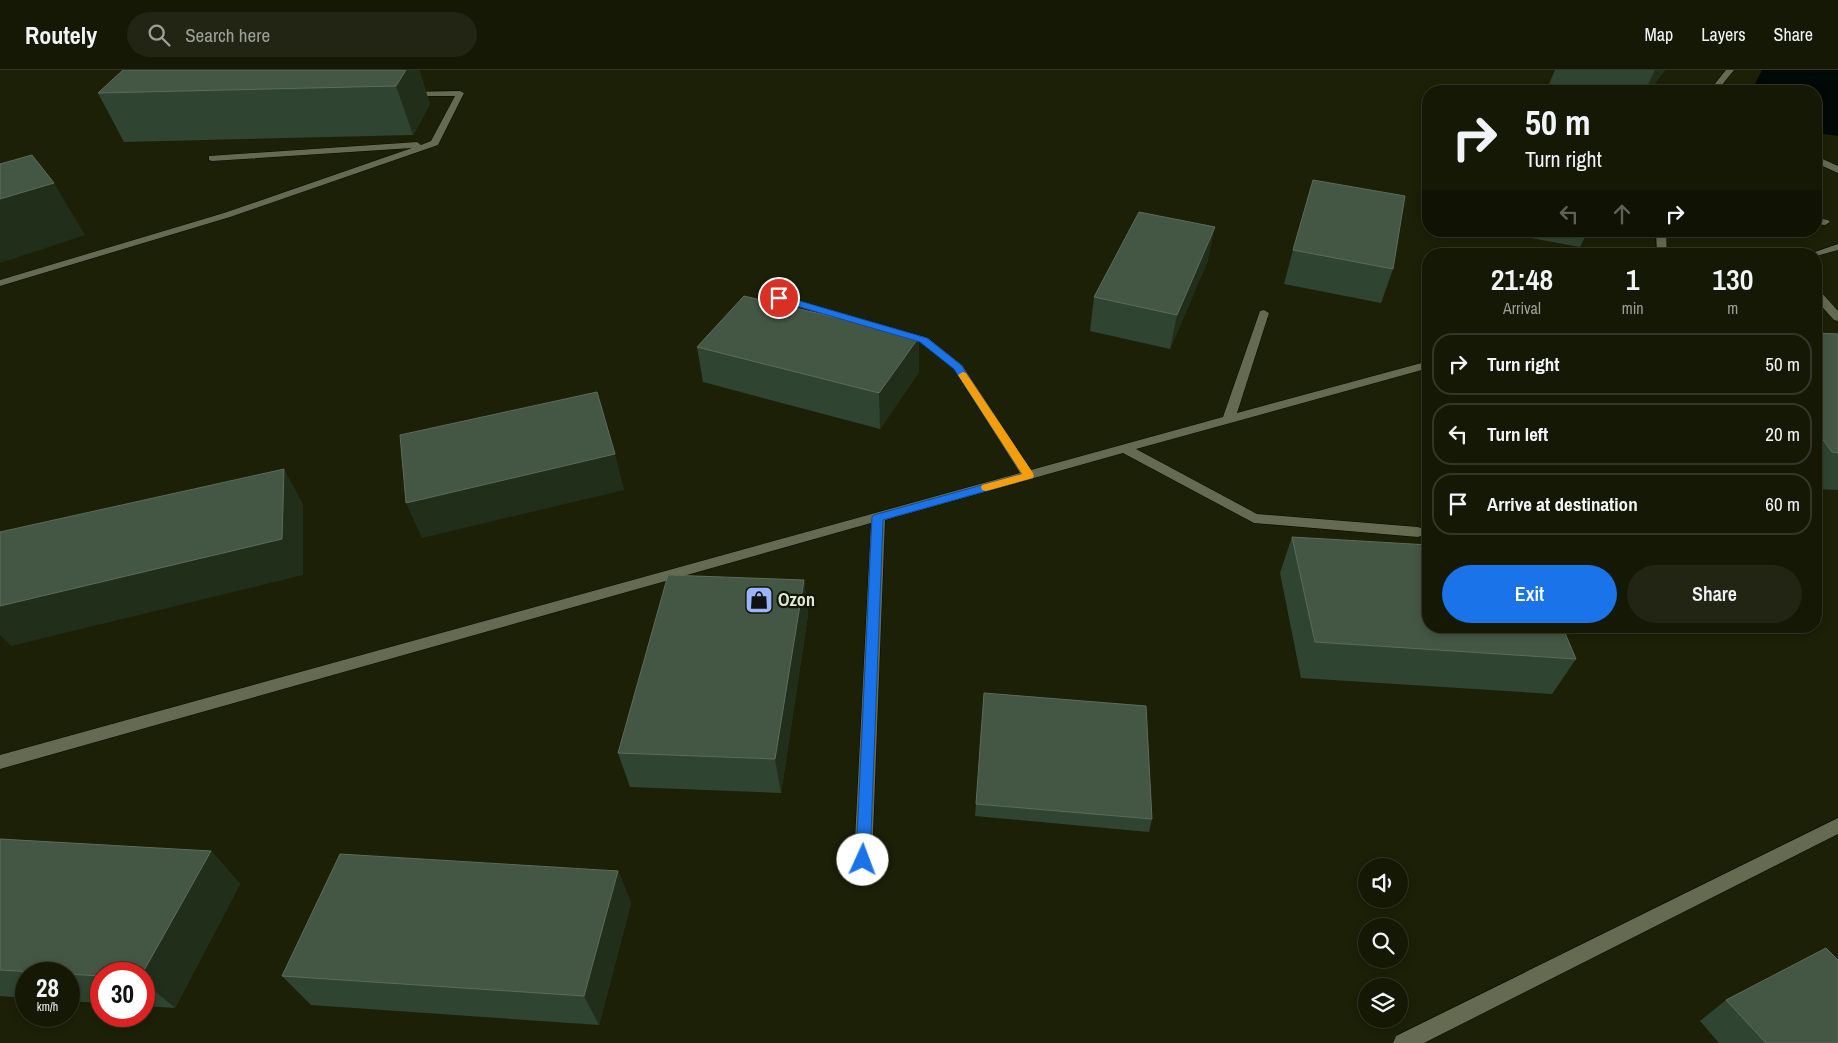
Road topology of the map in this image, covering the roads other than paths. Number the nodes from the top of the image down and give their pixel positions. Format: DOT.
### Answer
graph roads {
  1 [pos="1730,70"];
  2 [pos="1718,85"];
  3 [pos="402,94"];
  4 [pos="435,143"];
  5 [pos="212,158"];
  6 [pos="1822,162"];
  7 [pos="1838,170"];
  8 [pos="1838,247"];
  9 [pos="1822,252"];
  10 [pos="0,283"];
  11 [pos="779,298"];
  12 [pos="1822,300"];
  13 [pos="1264,313"];
  14 [pos="1838,318"];
  15 [pos="1422,366"];
  16 [pos="1228,421"];
  17 [pos="1126,449"];
  18 [pos="1029,476"];
  19 [pos="878,517"];
  20 [pos="1418,532"];
  21 [pos="0,762"];
  22 [pos="1838,826"];
  23 [pos="863,860"];
  24 [pos="1403,1043"];
  1 -- 2 [label="street"];
  3 -- 4 [label="street"];
  4 -- 5 [label="street"];
  4 -- 10 [label="street"];
  6 -- 7 [label="street"];
  8 -- 9 [label="street"];
  11 -- 18 [label="street"];
  12 -- 14 [label="street"];
  13 -- 16 [label="street"];
  15 -- 16 [label="street"];
  16 -- 17 [label="street"];
  17 -- 18 [label="street"];
  17 -- 20 [label="street"];
  18 -- 19 [label="street"];
  19 -- 21 [label="street"];
  19 -- 23 [label="street"];
  22 -- 24 [label="street"];
}
